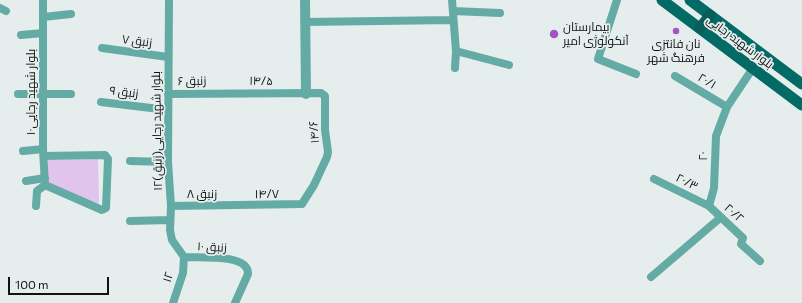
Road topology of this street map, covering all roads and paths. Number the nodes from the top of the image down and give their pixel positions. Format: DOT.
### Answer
graph roads {
  1 [pos="43,0"];
  2 [pos="169,0"];
  3 [pos="305,0"];
  4 [pos="452,0"];
  5 [pos="617,0"];
  6 [pos="662,0"];
  7 [pos="690,0"];
  8 [pos="453,11"];
  9 [pos="500,13"];
  10 [pos="71,14"];
  11 [pos="710,15"];
  12 [pos="43,17"];
  13 [pos="452,20"];
  14 [pos="305,22"];
  15 [pos="700,28"];
  16 [pos="43,33"];
  17 [pos="21,36"];
  18 [pos="102,48"];
  19 [pos="456,51"];
  20 [pos="168,57"];
  21 [pos="509,65"];
  22 [pos="455,68"];
  23 [pos="753,68"];
  24 [pos="636,74"];
  25 [pos="675,76"];
  26 [pos="802,84"];
  27 [pos="216,93"];
  28 [pos="18,94"];
  29 [pos="43,94"];
  30 [pos="71,94"];
  31 [pos="168,94"];
  32 [pos="306,94"];
  33 [pos="101,102"];
  34 [pos="802,105"];
  35 [pos="727,107"];
  36 [pos="168,110"];
  37 [pos="23,151"];
  38 [pos="44,152"];
  39 [pos="130,161"];
  40 [pos="168,162"];
  41 [pos="654,179"];
  42 [pos="26,181"];
  43 [pos="45,181"];
  44 [pos="302,204"];
  45 [pos="36,206"];
  46 [pos="171,206"];
  47 [pos="233,206"];
  48 [pos="709,206"];
  49 [pos="720,218"];
  50 [pos="170,220"];
  51 [pos="130,221"];
  52 [pos="184,257"];
  53 [pos="760,261"];
  54 [pos="652,277"];
  55 [pos="172,303"];
  56 [pos="235,303"];
  1 -- 12 [label="street, بلوار شهید رجایی۱۰"];
  2 -- 20 [label="street, ۱۲بلوار شهید رجایی(زنبق)"];
  3 -- 14 [label="street"];
  4 -- 8 [label="street"];
  5 -- 24 [label="street"];
  6 -- 15 [label="main road, بلوار شهید رجایی"];
  7 -- 11 [label="main road, بلوار شهید رجایی"];
  8 -- 9 [label="street"];
  8 -- 13 [label="street"];
  10 -- 12 [label="street"];
  11 -- 15 [label="highway"];
  11 -- 26 [label="main road, بلوار شهید رجایی"];
  12 -- 16 [label="street, بلوار شهید رجایی۱۰"];
  13 -- 14 [label="street"];
  13 -- 19 [label="street"];
  14 -- 32 [label="street"];
  15 -- 23 [label="main road, بلوار شهید رجایی"];
  16 -- 17 [label="street"];
  16 -- 29 [label="street, بلوار شهید رجایی۱۰"];
  18 -- 20 [label="street, زنبق ۷"];
  19 -- 21 [label="street"];
  19 -- 22 [label="street"];
  20 -- 31 [label="street, ۱۲بلوار شهید رجایی(زنبق)"];
  23 -- 34 [label="main road, بلوار شهید رجایی"];
  23 -- 35 [label="street, ۲۰"];
  25 -- 35 [label="street, ۲۰/۱"];
  27 -- 31 [label="street, زنبق ۶"];
  27 -- 32 [label="street, ۱۴/۵"];
  28 -- 29 [label="street"];
  29 -- 30 [label="street"];
  29 -- 38 [label="street, بلوار شهید رجایی۱۰"];
  31 -- 36 [label="street, ۱۲بلوار شهید رجایی(زنبق)"];
  32 -- 44 [label="street, ۱۴/۶"];
  33 -- 36 [label="street, زنبق ۹"];
  35 -- 48 [label="street, ۲۰"];
  36 -- 40 [label="street, ۱۲بلوار شهید رجایی(زنبق)"];
  37 -- 38 [label="street"];
  38 -- 43 [label="street, بلوار شهید رجایی۱۰"];
  38 -- 43 [label="street"];
  39 -- 40 [label="street"];
  40 -- 46 [label="street, ۱۲بلوار شهید رجایی(زنبق)"];
  41 -- 48 [label="street, ۲۰/۳"];
  42 -- 43 [label="street"];
  43 -- 45 [label="street"];
  44 -- 47 [label="street, ۱۴/۷"];
  46 -- 47 [label="street, زنبق ۸"];
  46 -- 50 [label="street, ۱۲بلوار شهید رجایی(زنبق)"];
  48 -- 49 [label="street, ۲۰/۲"];
  49 -- 53 [label="street, ۲۰/۲"];
  49 -- 54 [label="street"];
  50 -- 51 [label="street"];
  50 -- 52 [label="street, ۱۲بلوار شهید رجایی(زنبق)"];
  52 -- 55 [label="street, ۱۲"];
  52 -- 56 [label="street, زنبق ۱۰"];
}
